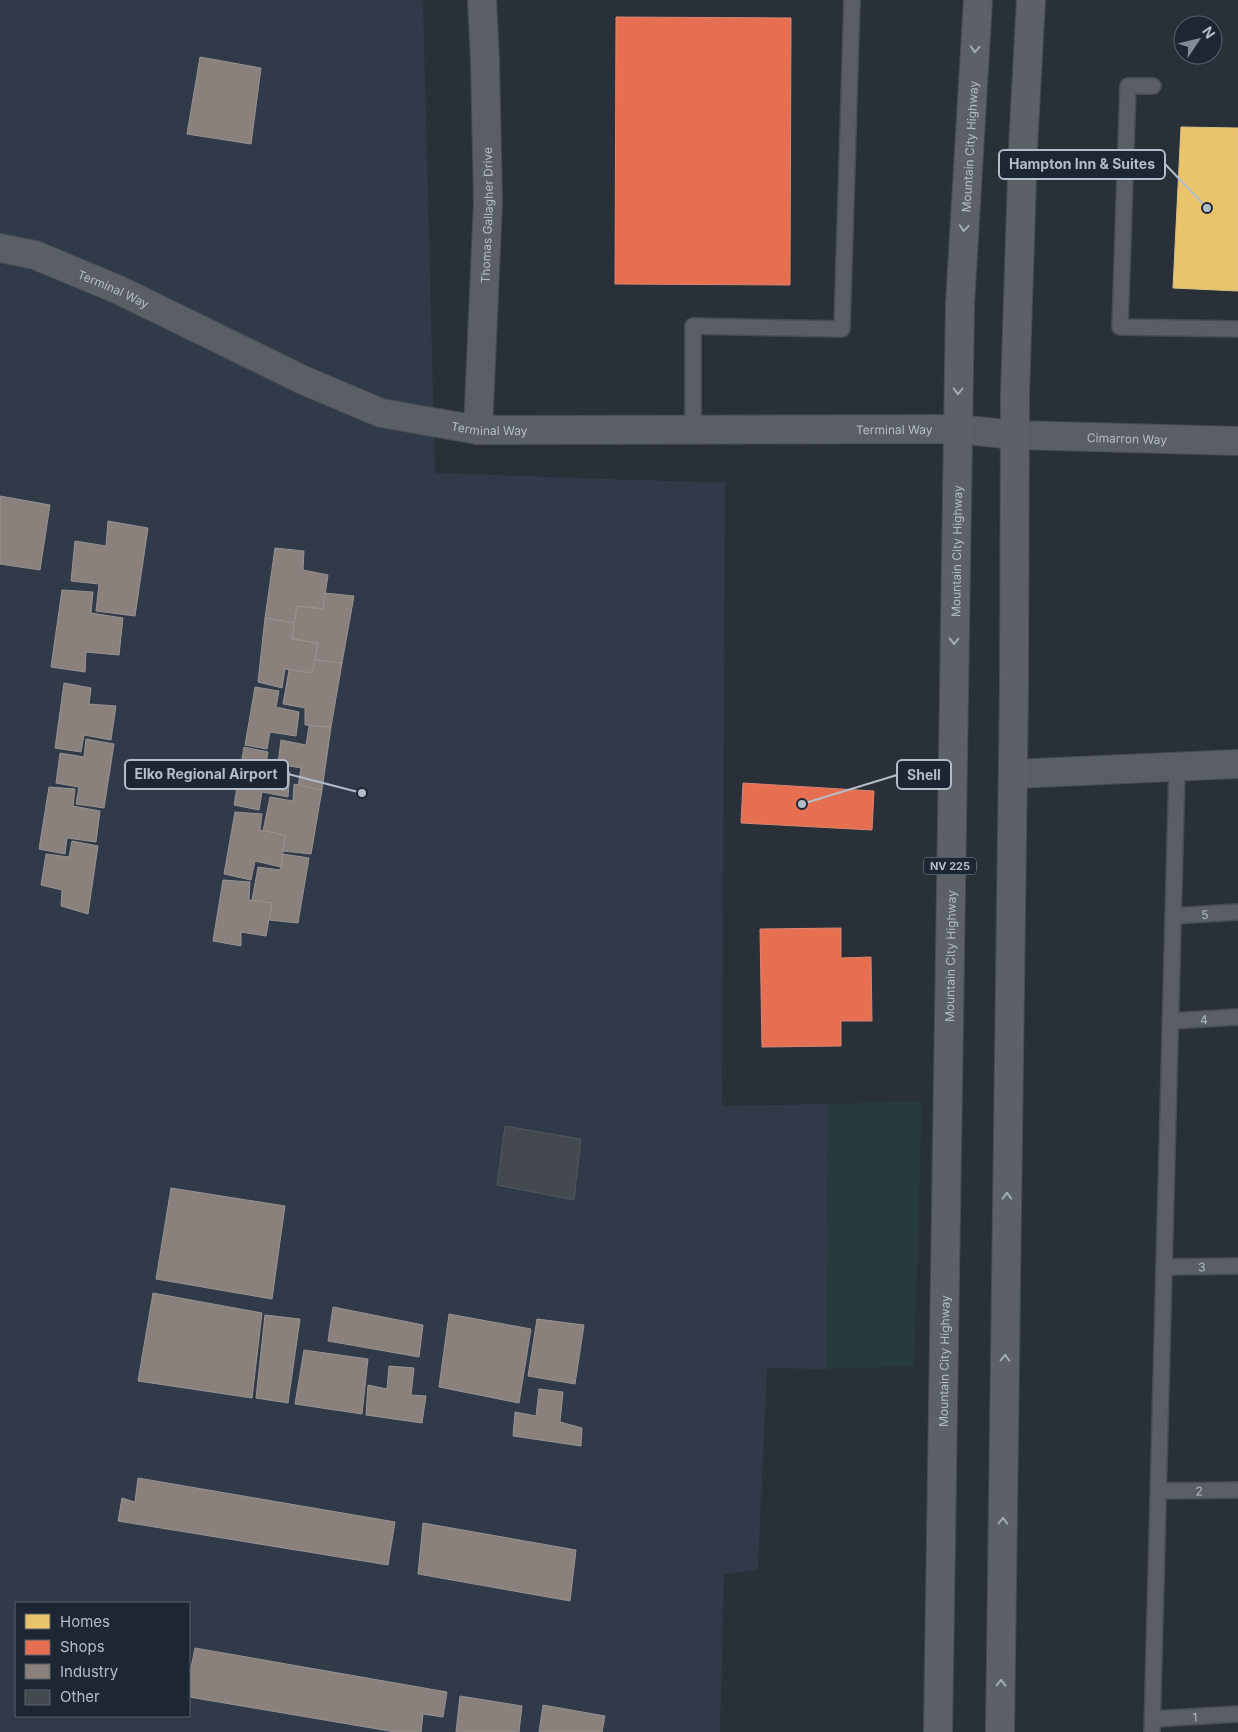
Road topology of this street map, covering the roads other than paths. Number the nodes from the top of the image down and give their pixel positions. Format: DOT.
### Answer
graph roads {
  1 [pos="482,0"];
  2 [pos="852,0"];
  3 [pos="978,0"];
  4 [pos="1031,0"];
  5 [pos="1153,86"];
  6 [pos="0,248"];
  7 [pos="1238,329"];
  8 [pos="478,430"];
  9 [pos="693,430"];
  10 [pos="957,430"];
  11 [pos="1015,435"];
  12 [pos="1238,440"];
  13 [pos="1238,764"];
  14 [pos="1177,768"];
  15 [pos="1013,774"];
  16 [pos="1238,912"];
  17 [pos="1173,916"];
  18 [pos="1238,1017"];
  19 [pos="1170,1020"];
  20 [pos="1238,1266"];
  21 [pos="1164,1267"];
  22 [pos="1238,1490"];
  23 [pos="1159,1491"];
  24 [pos="1238,1714"];
  25 [pos="1153,1725"];
  26 [pos="938,1732"];
  27 [pos="1000,1732"];
  1 -- 8 [label="street, Thomas Gallagher Drive"];
  2 -- 9 [label="lane"];
  3 -- 10 [label="main road, Mountain City Highway / NV 225, one-way"];
  4 -- 11 [label="main road"];
  5 -- 7 [label="lane"];
  6 -- 8 [label="street, Terminal Way"];
  8 -- 9 [label="street, Terminal Way"];
  9 -- 10 [label="street, Terminal Way"];
  10 -- 11 [label="street, Terminal Way"];
  10 -- 26 [label="main road, Mountain City Highway / NV 225, one-way"];
  11 -- 12 [label="street, Cimarron Way"];
  11 -- 15 [label="main road"];
  13 -- 14 [label="street"];
  14 -- 15 [label="street"];
  14 -- 17 [label="lane"];
  27 -- 15 [label="main road, one-way"];
  16 -- 17 [label="lane, 5"];
  17 -- 19 [label="lane"];
  18 -- 19 [label="lane, 4"];
  19 -- 21 [label="lane"];
  20 -- 21 [label="lane, 3"];
  21 -- 23 [label="lane"];
  22 -- 23 [label="lane, 2"];
  23 -- 25 [label="lane"];
  24 -- 25 [label="lane, 1"];
}
